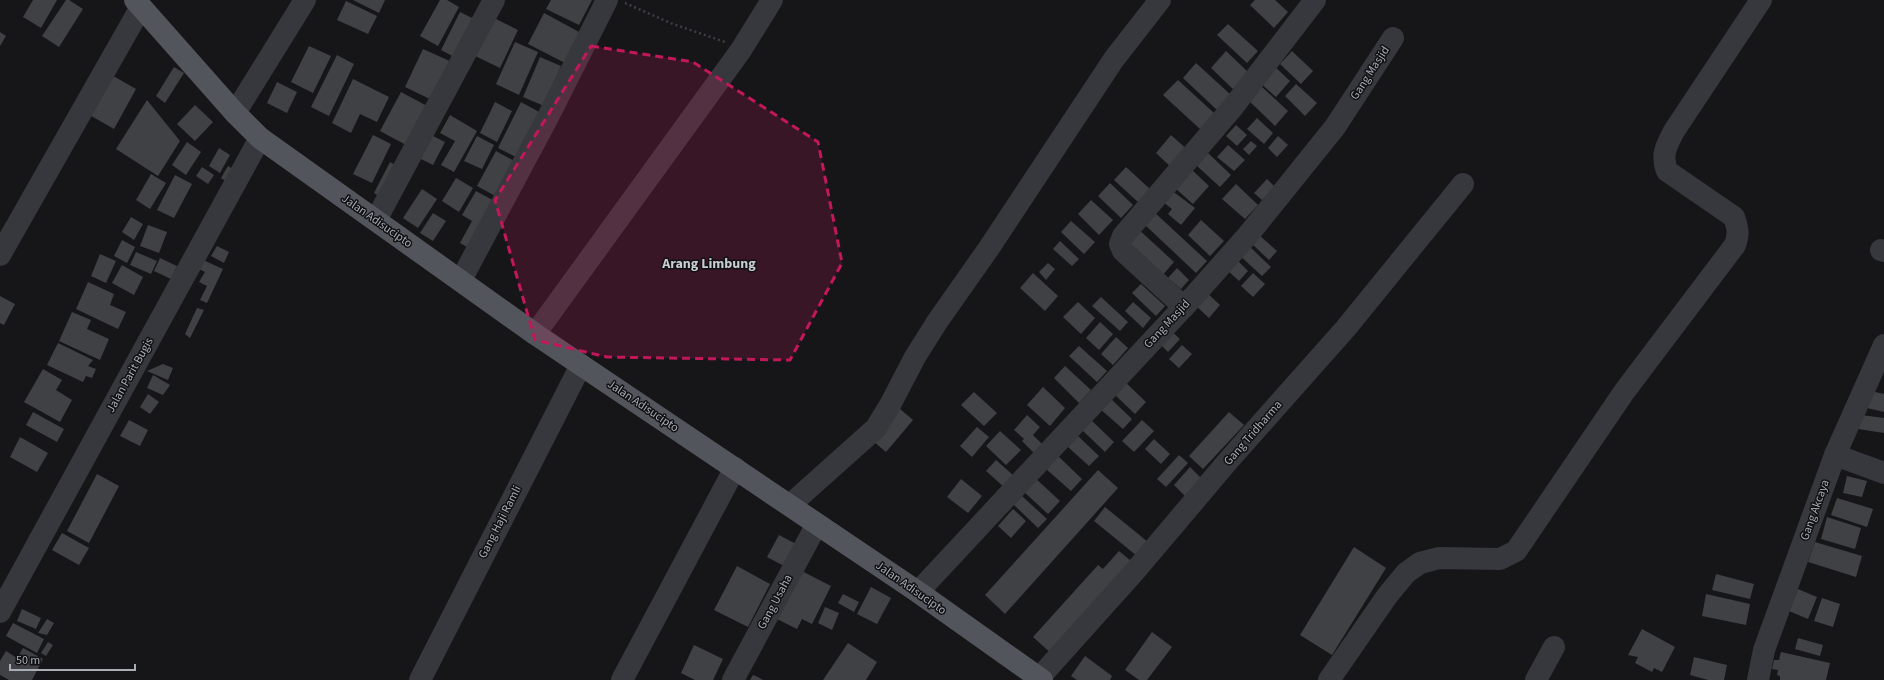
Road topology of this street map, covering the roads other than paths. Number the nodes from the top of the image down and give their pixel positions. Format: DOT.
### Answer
graph roads {
  1 [pos="305,0"];
  2 [pos="494,0"];
  3 [pos="607,0"];
  4 [pos="772,0"];
  5 [pos="1160,0"];
  6 [pos="1315,0"];
  7 [pos="1761,0"];
  8 [pos="138,4"];
  9 [pos="1393,38"];
  10 [pos="248,126"];
  11 [pos="1463,184"];
  12 [pos="376,220"];
  13 [pos="0,255"];
  14 [pos="461,280"];
  15 [pos="1184,307"];
  16 [pos="535,334"];
  17 [pos="1884,345"];
  18 [pos="581,365"];
  19 [pos="1835,455"];
  20 [pos="735,468"];
  21 [pos="1884,473"];
  22 [pos="790,505"];
  23 [pos="817,524"];
  24 [pos="918,592"];
  25 [pos="0,612"];
  26 [pos="1554,648"];
  27 [pos="1041,679"];
  28 [pos="420,680"];
  29 [pos="622,680"];
  30 [pos="732,680"];
  31 [pos="1329,680"];
  32 [pos="1536,680"];
  33 [pos="1758,680"];
  1 -- 10 [label="street, Jalan Parit Bugis"];
  2 -- 12 [label="street"];
  3 -- 14 [label="street"];
  4 -- 16 [label="street"];
  5 -- 22 [label="street"];
  6 -- 15 [label="street"];
  7 -- 31 [label="street"];
  8 -- 10 [label="main road, Jalan Adisucipto"];
  8 -- 13 [label="street"];
  9 -- 15 [label="street, Gang Masjid"];
  10 -- 12 [label="main road, Jalan Adisucipto"];
  10 -- 25 [label="street, Jalan Parit Bugis"];
  11 -- 27 [label="street, Gang Tridharma"];
  12 -- 14 [label="main road, Jalan Adisucipto"];
  14 -- 16 [label="main road, Jalan Adisucipto"];
  15 -- 24 [label="street, Gang Masjid"];
  16 -- 18 [label="main road, Jalan Adisucipto"];
  17 -- 19 [label="street, Gang Akcaya"];
  18 -- 20 [label="main road, Jalan Adisucipto"];
  18 -- 28 [label="street, Gang Haji Ramli"];
  19 -- 21 [label="street"];
  19 -- 33 [label="street, Gang Akcaya"];
  20 -- 22 [label="main road, Jalan Adisucipto"];
  20 -- 29 [label="street"];
  22 -- 23 [label="main road, Jalan Adisucipto"];
  23 -- 24 [label="main road, Jalan Adisucipto"];
  23 -- 30 [label="street, Gang Usaha"];
  24 -- 27 [label="main road, Jalan Adisucipto"];
  26 -- 32 [label="street"];
}
